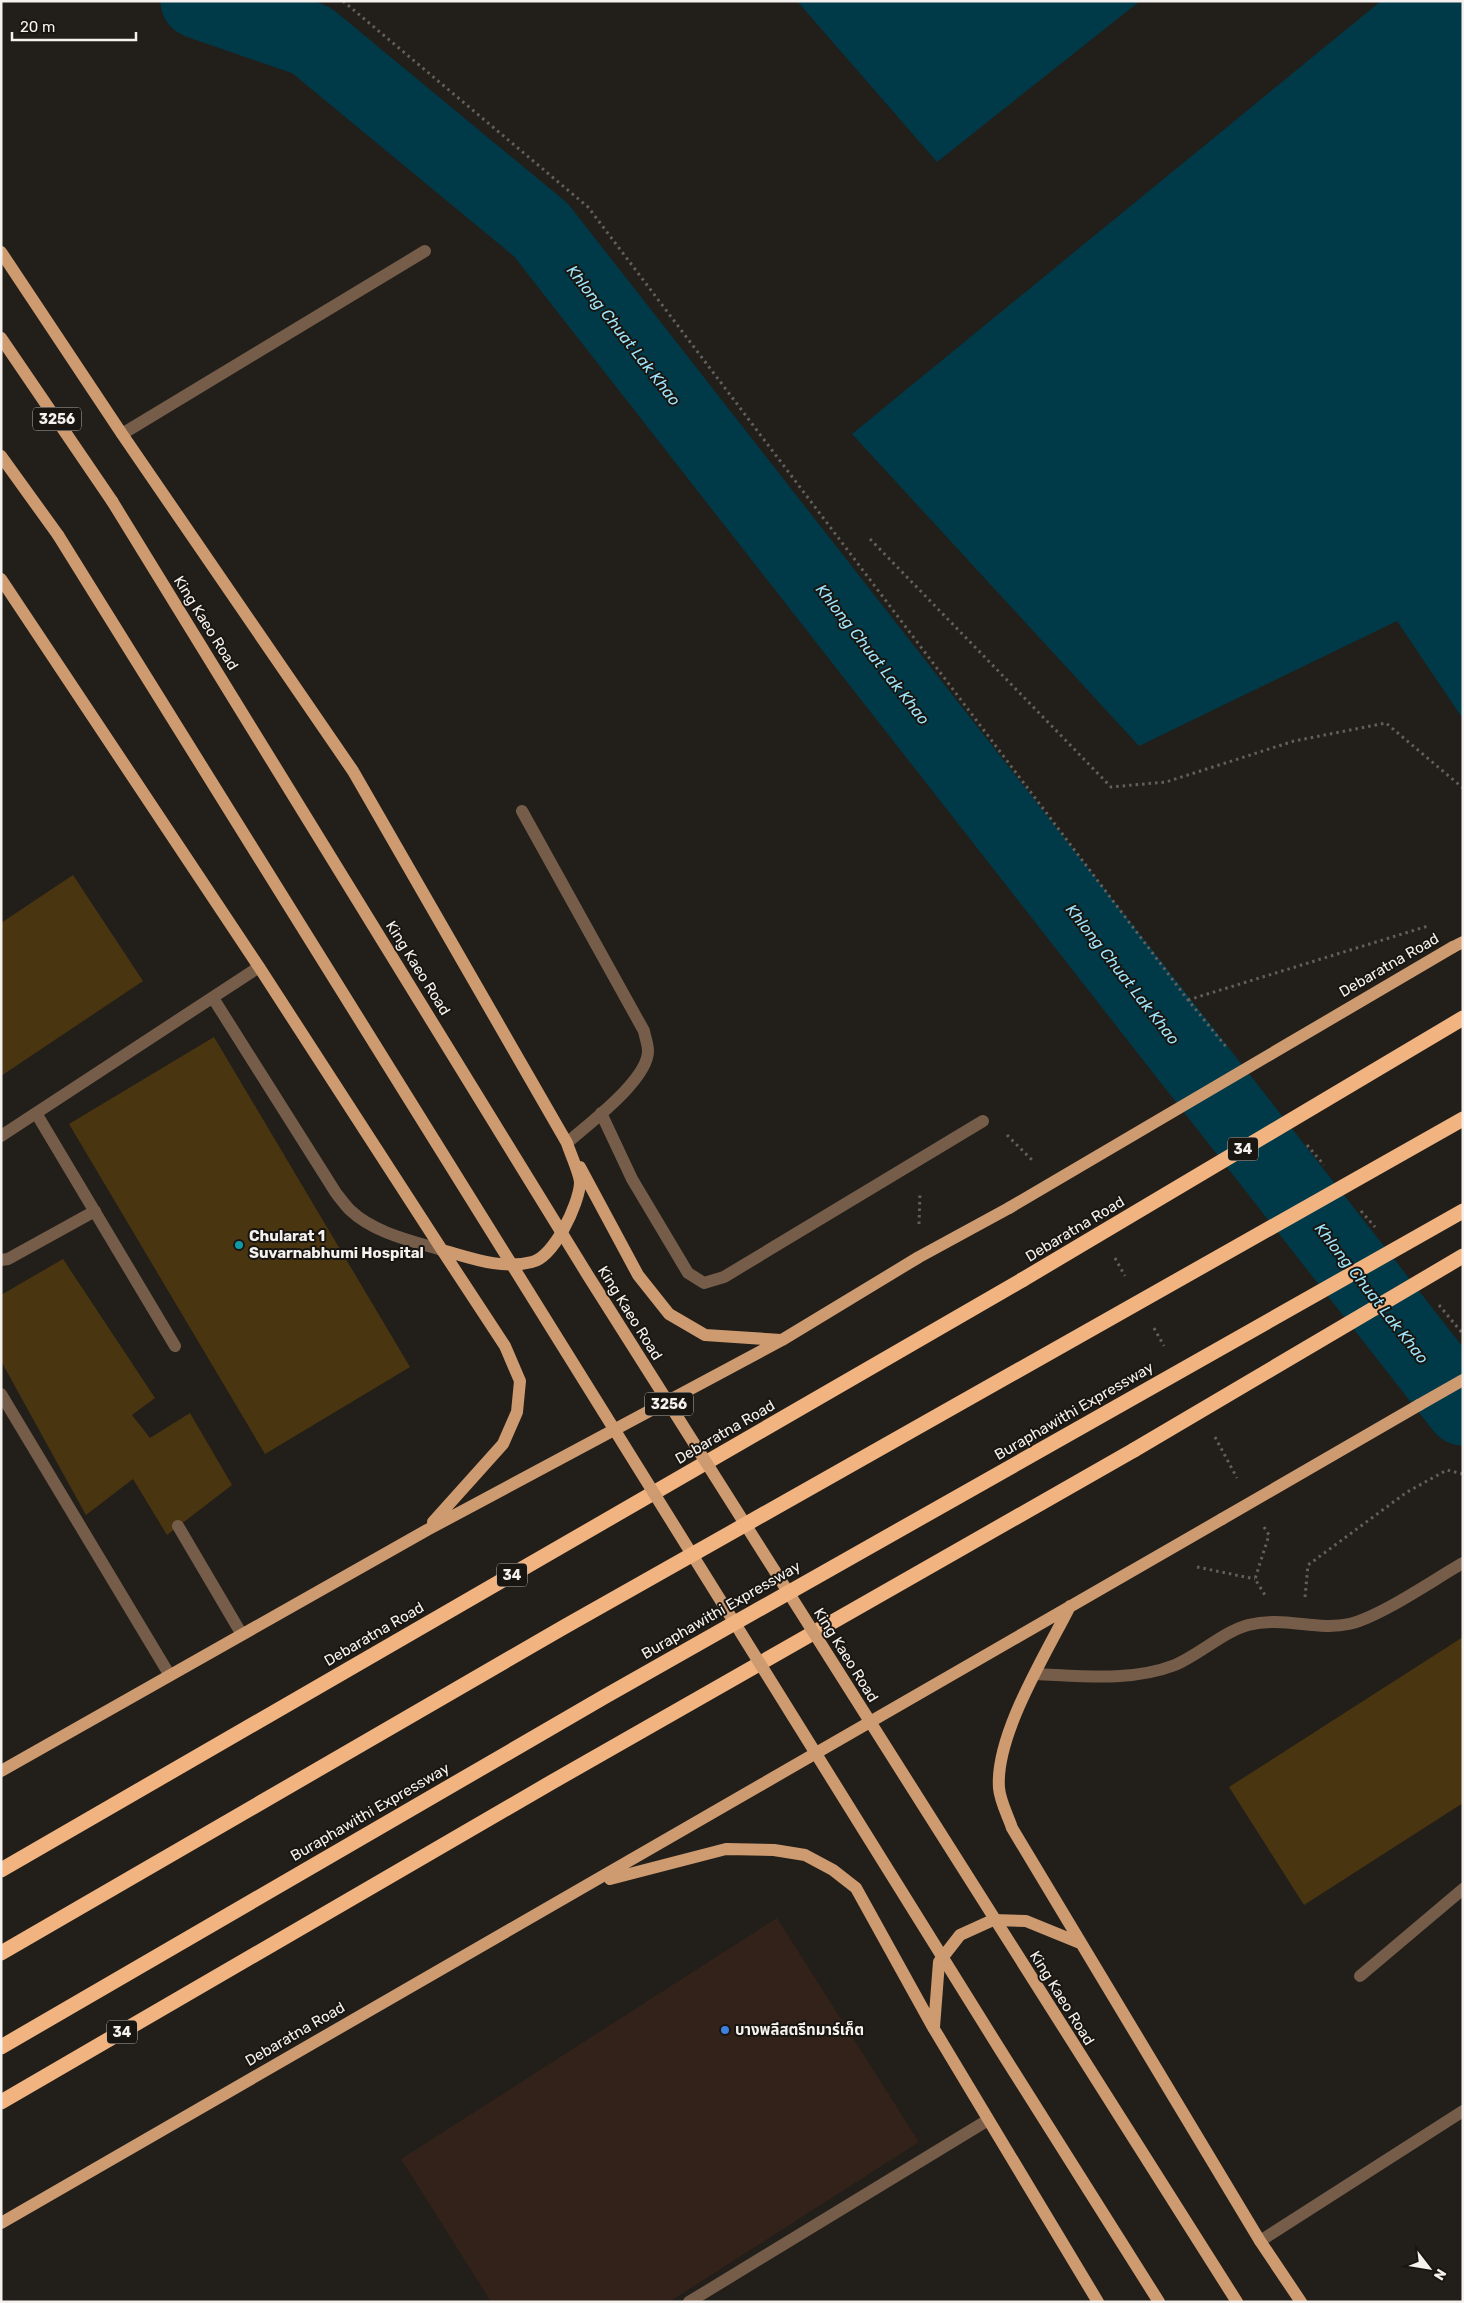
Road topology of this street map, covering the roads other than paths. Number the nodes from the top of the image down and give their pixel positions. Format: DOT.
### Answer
graph roads {
  1 [pos="425,251"];
  2 [pos="1,252"];
  3 [pos="1,338"];
  4 [pos="122,434"];
  5 [pos="1,456"];
  6 [pos="1,579"];
  7 [pos="522,811"];
  8 [pos="1458,944"];
  9 [pos="259,967"];
  10 [pos="213,998"];
  11 [pos="1463,1018"];
  12 [pos="36,1113"];
  13 [pos="601,1113"];
  14 [pos="1463,1119"];
  15 [pos="983,1121"];
  16 [pos="1,1136"];
  17 [pos="567,1143"];
  18 [pos="95,1211"];
  19 [pos="1463,1211"];
  20 [pos="442,1250"];
  21 [pos="1463,1256"];
  22 [pos="1,1260"];
  23 [pos="782,1340"];
  24 [pos="175,1346"];
  25 [pos="1463,1380"];
  26 [pos="1,1394"];
  27 [pos="178,1526"];
  28 [pos="427,1530"];
  29 [pos="1463,1563"];
  30 [pos="1070,1606"];
  31 [pos="241,1634"];
  32 [pos="169,1674"];
  33 [pos="1036,1674"];
  34 [pos="1,1771"];
  35 [pos="1,1870"];
  36 [pos="593,1883"];
  37 [pos="1463,1889"];
  38 [pos="1080,1944"];
  39 [pos="1,1953"];
  40 [pos="1360,1976"];
  41 [pos="934,2028"];
  42 [pos="1,2047"];
  43 [pos="1,2102"];
  44 [pos="1463,2111"];
  45 [pos="988,2120"];
  46 [pos="1,2223"];
  47 [pos="1260,2241"];
  48 [pos="689,2302"];
  49 [pos="1098,2302"];
  50 [pos="1159,2302"];
  51 [pos="1237,2302"];
  52 [pos="1301,2302"];
  1 -- 4 [label="lane"];
  2 -- 4 [label="main road"];
  3 -- 51 [label="main road, King Kaeo Road / 3256, bridge"];
  4 -- 17 [label="main road"];
  5 -- 50 [label="main road, bridge"];
  6 -- 9 [label="main road"];
  7 -- 13 [label="lane"];
  8 -- 23 [label="main road, Debaratna Road, bridge"];
  9 -- 10 [label="lane"];
  9 -- 20 [label="main road"];
  10 -- 12 [label="lane"];
  10 -- 20 [label="lane"];
  11 -- 35 [label="highway, Debaratna Road / 34, bridge"];
  12 -- 16 [label="lane"];
  12 -- 18 [label="lane"];
  13 -- 15 [label="lane"];
  13 -- 17 [label="lane"];
  14 -- 39 [label="highway, bridge"];
  17 -- 20 [label="main road"];
  17 -- 23 [label="main road"];
  18 -- 22 [label="lane"];
  18 -- 24 [label="lane"];
  19 -- 42 [label="highway, Buraphawithi Expressway, bridge"];
  20 -- 28 [label="main road"];
  21 -- 43 [label="highway, 34, bridge"];
  23 -- 28 [label="main road, Debaratna Road"];
  25 -- 30 [label="main road, Debaratna Road, bridge"];
  26 -- 32 [label="lane"];
  27 -- 31 [label="lane"];
  28 -- 31 [label="main road, Debaratna Road"];
  29 -- 33 [label="lane"];
  30 -- 33 [label="main road"];
  30 -- 36 [label="main road, Debaratna Road"];
  31 -- 32 [label="main road, Debaratna Road"];
  32 -- 34 [label="main road, Debaratna Road"];
  33 -- 38 [label="main road"];
  36 -- 41 [label="main road"];
  36 -- 46 [label="main road, Debaratna Road"];
  37 -- 40 [label="lane"];
  38 -- 41 [label="main road"];
  38 -- 47 [label="main road"];
  41 -- 45 [label="main road"];
  44 -- 47 [label="lane"];
  45 -- 48 [label="lane"];
  45 -- 49 [label="main road"];
  47 -- 52 [label="main road"];
}
